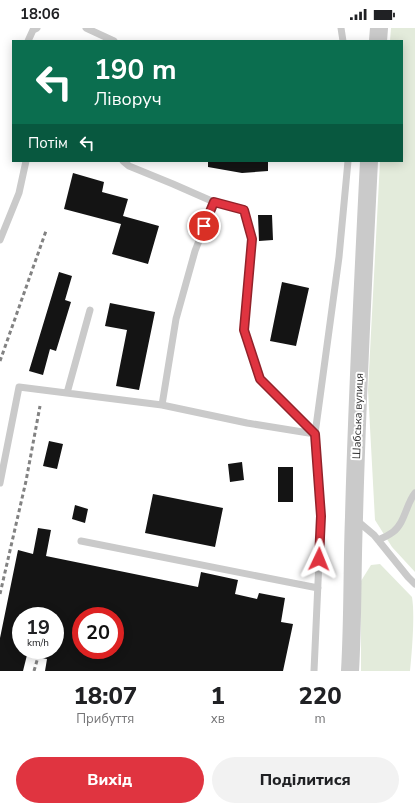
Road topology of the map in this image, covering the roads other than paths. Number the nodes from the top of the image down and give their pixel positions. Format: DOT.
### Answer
graph roads {
  1 [pos="37,28"];
  2 [pos="87,28"];
  3 [pos="341,28"];
  4 [pos="379,28"];
  5 [pos="28,40"];
  6 [pos="112,40"];
  7 [pos="343,40"];
  8 [pos="378,40"];
  9 [pos="26,162"];
  10 [pos="124,162"];
  11 [pos="348,162"];
  12 [pos="370,162"];
  13 [pos="214,202"];
  14 [pos="0,240"];
  15 [pos="90,310"];
  16 [pos="67,393"];
  17 [pos="162,405"];
  18 [pos="315,434"];
  19 [pos="0,483"];
  20 [pos="415,493"];
  21 [pos="354,518"];
  22 [pos="378,540"];
  23 [pos="81,541"];
  24 [pos="415,584"];
  25 [pos="318,588"];
  26 [pos="314,671"];
  27 [pos="350,671"];
  1 -- 5 [label="lane"];
  2 -- 6 [label="lane"];
  3 -- 7 [label="lane"];
  4 -- 8 [label="street"];
  9 -- 14 [label="lane"];
  10 -- 13 [label="lane"];
  11 -- 18 [label="lane"];
  12 -- 21 [label="street, Шабська вулиця"];
  13 -- 17 [label="lane"];
  13 -- 18 [label="lane"];
  15 -- 16 [label="lane"];
  16 -- 17 [label="lane"];
  16 -- 19 [label="lane"];
  17 -- 18 [label="lane"];
  18 -- 25 [label="lane"];
  20 -- 22 [label="lane"];
  21 -- 22 [label="lane"];
  21 -- 27 [label="street, Шабська вулиця"];
  22 -- 24 [label="lane"];
  23 -- 25 [label="lane"];
  25 -- 26 [label="lane"];
}
